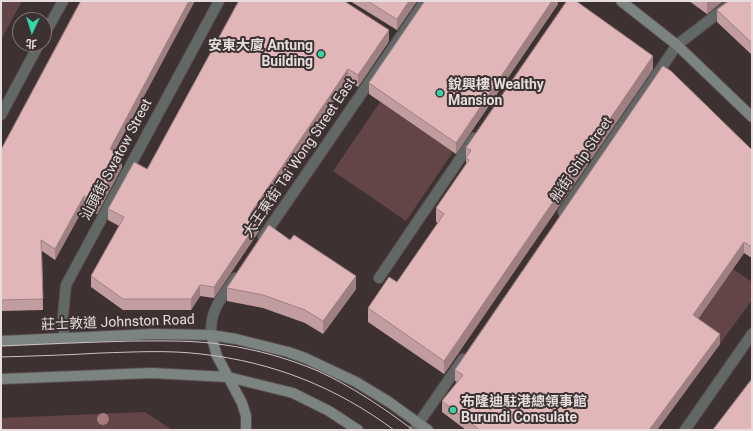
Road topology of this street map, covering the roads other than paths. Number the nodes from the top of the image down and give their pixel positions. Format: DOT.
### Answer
graph roads {
  1 [pos="63,1"];
  2 [pos="219,1"];
  3 [pos="425,1"];
  4 [pos="621,1"];
  5 [pos="734,1"];
  6 [pos="52,21"];
  7 [pos="388,33"];
  8 [pos="398,39"];
  9 [pos="677,45"];
  10 [pos="35,52"];
  11 [pos="1,115"];
  12 [pos="752,117"];
  13 [pos="481,128"];
  14 [pos="559,219"];
  15 [pos="258,244"];
  16 [pos="241,269"];
  17 [pos="379,278"];
  18 [pos="752,334"];
  19 [pos="211,335"];
  20 [pos="64,338"];
  21 [pos="1,341"];
  22 [pos="469,350"];
  23 [pos="228,377"];
  24 [pos="1,380"];
  25 [pos="417,427"];
  26 [pos="246,430"];
  27 [pos="358,430"];
  28 [pos="428,430"];
  29 [pos="685,430"];
  1 -- 6 [label="street"];
  2 -- 20 [label="street, 汕頭街 Swatow Street"];
  3 -- 8 [label="street, 大王東街 Tai Wong Street East"];
  4 -- 9 [label="street"];
  5 -- 9 [label="street, 船街 Ship Street"];
  7 -- 8 [label="street"];
  8 -- 15 [label="street, 大王東街 Tai Wong Street East"];
  9 -- 12 [label="street"];
  9 -- 14 [label="street, 船街 Ship Street"];
  10 -- 11 [label="street"];
  13 -- 17 [label="street"];
  16 -- 19 [label="street"];
  18 -- 29 [label="street"];
  19 -- 20 [label="street, 莊士敦道 Johnston Road"];
  19 -- 23 [label="street"];
  19 -- 25 [label="street, 莊士敦道 Johnston Road"];
  20 -- 21 [label="street, 莊士敦道 Johnston Road"];
  22 -- 25 [label="street"];
  23 -- 24 [label="street"];
  23 -- 26 [label="street"];
  23 -- 27 [label="street"];
  25 -- 28 [label="street, 莊士敦道 Johnston Road"];
}
